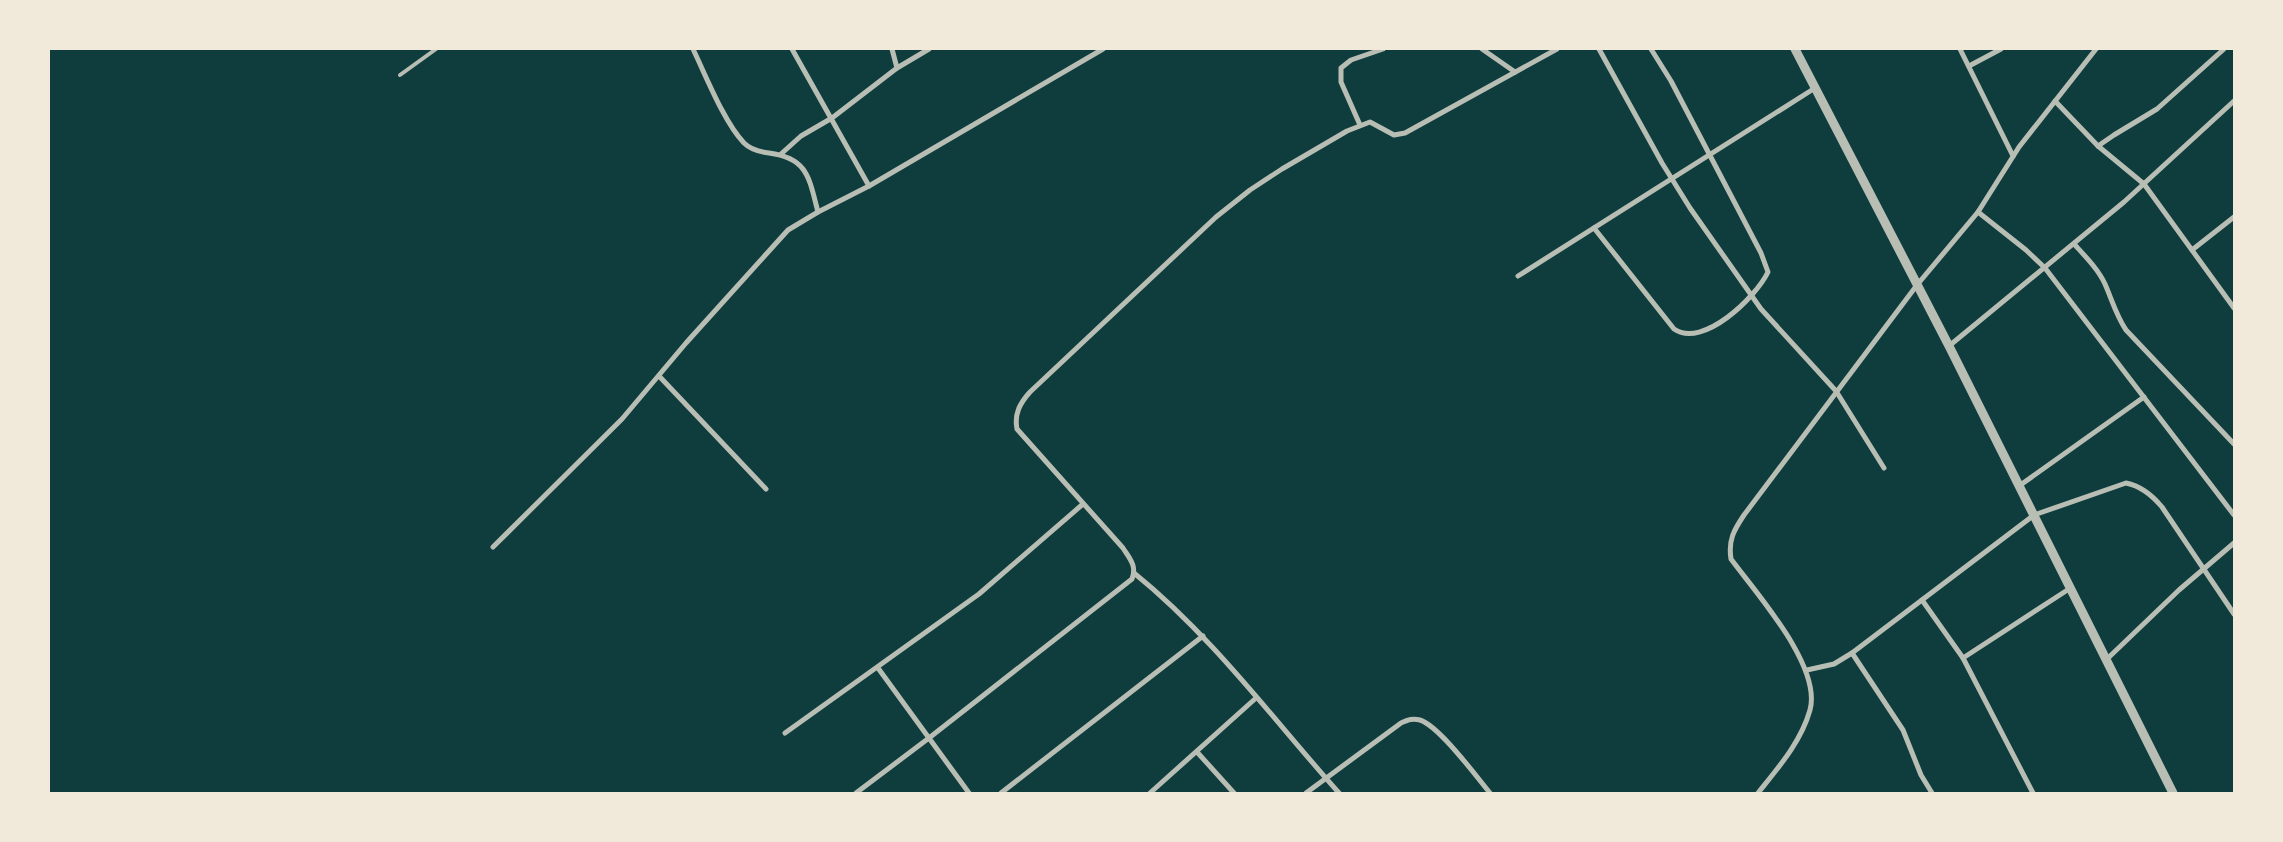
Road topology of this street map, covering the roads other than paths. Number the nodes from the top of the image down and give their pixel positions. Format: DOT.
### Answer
graph roads {
  1 [pos="436,49"];
  2 [pos="693,49"];
  3 [pos="792,49"];
  4 [pos="892,49"];
  5 [pos="929,49"];
  6 [pos="1103,49"];
  7 [pos="1383,49"];
  8 [pos="1482,49"];
  9 [pos="1557,49"];
  10 [pos="1600,49"];
  11 [pos="1651,49"];
  12 [pos="1795,49"];
  13 [pos="1960,49"];
  14 [pos="2001,49"];
  15 [pos="2096,49"];
  16 [pos="2224,49"];
  17 [pos="1969,66"];
  18 [pos="897,68"];
  19 [pos="1515,72"];
  20 [pos="400,75"];
  21 [pos="1815,88"];
  22 [pos="2055,101"];
  23 [pos="2234,101"];
  24 [pos="832,118"];
  25 [pos="1360,125"];
  26 [pos="2098,146"];
  27 [pos="781,154"];
  28 [pos="1708,154"];
  29 [pos="2013,156"];
  30 [pos="1672,179"];
  31 [pos="2144,184"];
  32 [pos="870,186"];
  33 [pos="818,212"];
  34 [pos="1978,212"];
  35 [pos="2234,216"];
  36 [pos="1594,228"];
  37 [pos="2074,244"];
  38 [pos="2192,250"];
  39 [pos="2045,268"];
  40 [pos="1518,276"];
  41 [pos="1917,285"];
  42 [pos="1752,297"];
  43 [pos="2234,308"];
  44 [pos="1949,346"];
  45 [pos="659,376"];
  46 [pos="1836,391"];
  47 [pos="2144,397"];
  48 [pos="2234,444"];
  49 [pos="1884,468"];
  50 [pos="2018,486"];
  51 [pos="766,489"];
  52 [pos="1083,504"];
  53 [pos="2234,515"];
  54 [pos="2034,516"];
  55 [pos="2234,543"];
  56 [pos="493,547"];
  57 [pos="2204,570"];
  58 [pos="1134,573"];
  59 [pos="2069,589"];
  60 [pos="1922,600"];
  61 [pos="2234,614"];
  62 [pos="1203,636"];
  63 [pos="1852,653"];
  64 [pos="1963,658"];
  65 [pos="2106,660"];
  66 [pos="878,668"];
  67 [pos="1807,670"];
  68 [pos="1256,698"];
  69 [pos="785,733"];
  70 [pos="930,738"];
  71 [pos="1196,752"];
  72 [pos="1326,779"];
  73 [pos="856,793"];
  74 [pos="969,793"];
  75 [pos="1001,793"];
  76 [pos="1150,793"];
  77 [pos="1234,793"];
  78 [pos="1306,793"];
  79 [pos="1339,793"];
  80 [pos="1490,793"];
  81 [pos="1758,793"];
  82 [pos="1932,793"];
  83 [pos="2033,793"];
  84 [pos="2173,793"];
  1 -- 20 [label="lane"];
  2 -- 27 [label="street"];
  3 -- 24 [label="street"];
  4 -- 18 [label="street"];
  5 -- 18 [label="street"];
  6 -- 32 [label="street"];
  7 -- 25 [label="street"];
  8 -- 19 [label="street"];
  9 -- 19 [label="street"];
  10 -- 30 [label="street"];
  11 -- 28 [label="street"];
  12 -- 21 [label="street"];
  13 -- 17 [label="street"];
  14 -- 17 [label="street"];
  15 -- 22 [label="street"];
  16 -- 26 [label="street"];
  17 -- 29 [label="street"];
  18 -- 24 [label="street"];
  19 -- 25 [label="street"];
  21 -- 28 [label="street"];
  21 -- 41 [label="street"];
  22 -- 26 [label="street"];
  22 -- 29 [label="street"];
  23 -- 31 [label="street"];
  24 -- 27 [label="street"];
  24 -- 32 [label="street"];
  25 -- 52 [label="street"];
  26 -- 31 [label="street"];
  27 -- 33 [label="street"];
  28 -- 30 [label="street"];
  28 -- 42 [label="street"];
  29 -- 34 [label="street"];
  30 -- 36 [label="street"];
  30 -- 42 [label="street"];
  31 -- 37 [label="street"];
  31 -- 38 [label="street"];
  32 -- 33 [label="street"];
  33 -- 45 [label="street"];
  34 -- 39 [label="street"];
  34 -- 41 [label="street"];
  35 -- 38 [label="street"];
  36 -- 40 [label="street"];
  36 -- 42 [label="street"];
  37 -- 39 [label="street"];
  37 -- 48 [label="street"];
  38 -- 43 [label="street"];
  39 -- 44 [label="street"];
  39 -- 47 [label="street"];
  41 -- 44 [label="street"];
  41 -- 46 [label="street"];
  42 -- 46 [label="street"];
  44 -- 50 [label="street"];
  45 -- 51 [label="street"];
  45 -- 56 [label="street"];
  46 -- 49 [label="street"];
  46 -- 67 [label="street"];
  47 -- 50 [label="street"];
  47 -- 53 [label="street"];
  50 -- 54 [label="street"];
  52 -- 58 [label="street"];
  52 -- 66 [label="street"];
  54 -- 57 [label="street"];
  54 -- 59 [label="street"];
  54 -- 60 [label="street"];
  55 -- 57 [label="street"];
  57 -- 61 [label="street"];
  57 -- 65 [label="street"];
  58 -- 62 [label="street"];
  58 -- 70 [label="street"];
  59 -- 64 [label="street"];
  59 -- 65 [label="street"];
  60 -- 63 [label="street"];
  60 -- 64 [label="street"];
  62 -- 68 [label="street"];
  62 -- 75 [label="street"];
  63 -- 67 [label="street"];
  63 -- 82 [label="street"];
  64 -- 83 [label="street"];
  65 -- 84 [label="street"];
  66 -- 69 [label="street"];
  66 -- 70 [label="street"];
  67 -- 81 [label="street"];
  68 -- 71 [label="street"];
  68 -- 72 [label="street"];
  70 -- 73 [label="street"];
  70 -- 74 [label="street"];
  71 -- 76 [label="street"];
  71 -- 77 [label="street"];
  72 -- 78 [label="street"];
  72 -- 79 [label="street"];
  72 -- 80 [label="street"];
}
